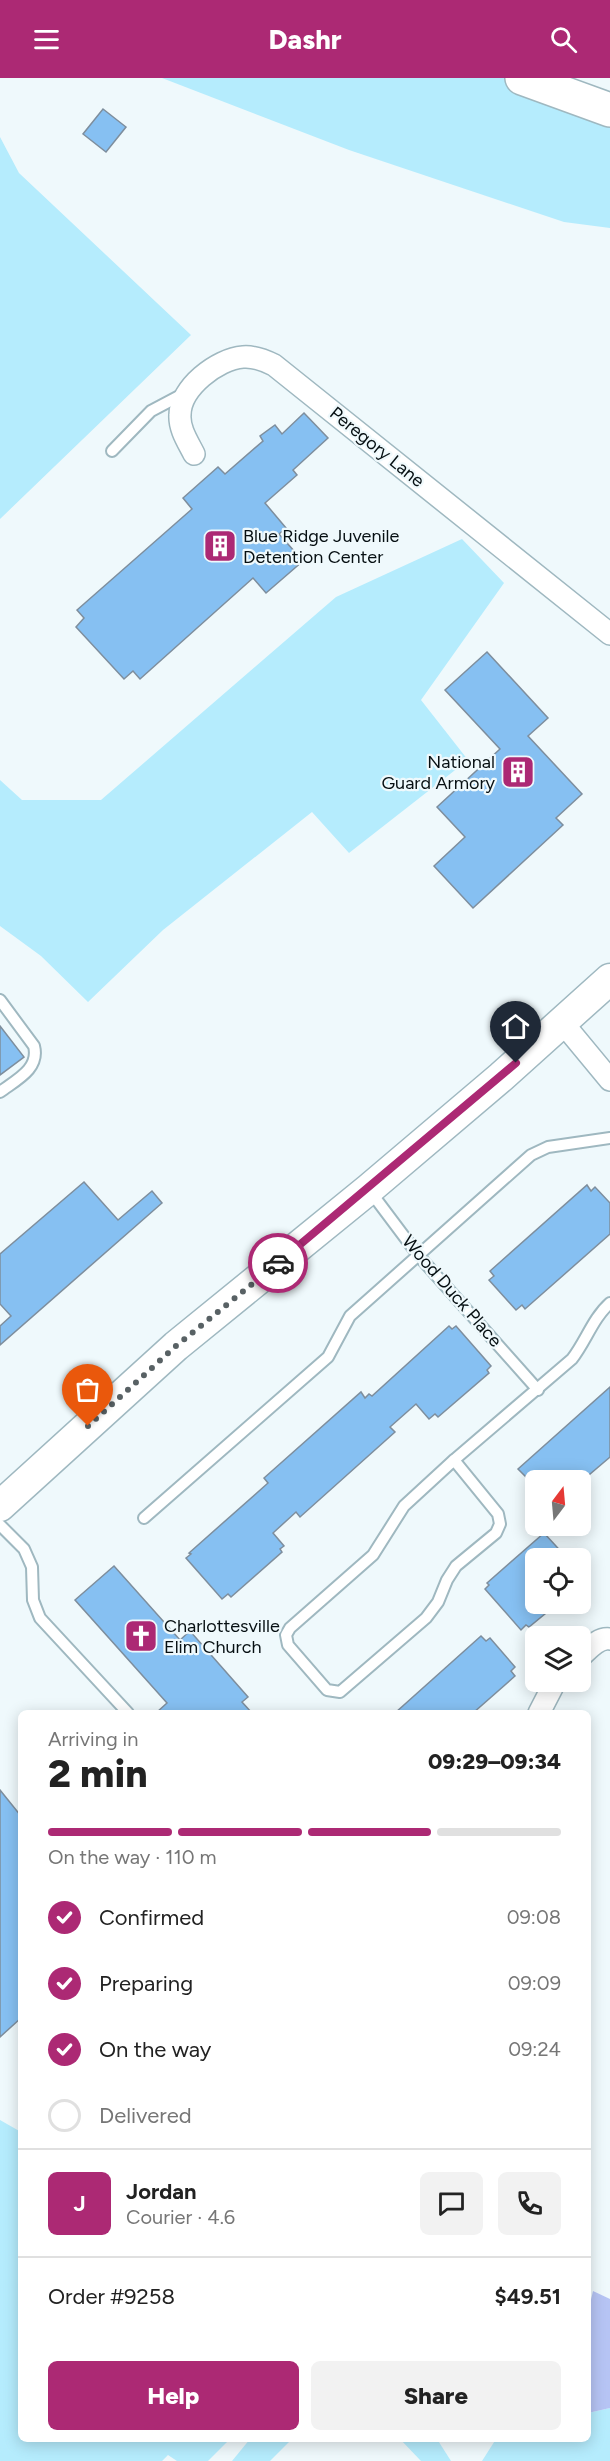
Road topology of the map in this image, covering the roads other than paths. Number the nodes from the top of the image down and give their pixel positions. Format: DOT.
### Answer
graph roads {
  1 [pos="522,78"];
  2 [pos="610,110"];
  3 [pos="185,393"];
  4 [pos="112,451"];
  5 [pos="194,454"];
  6 [pos="610,634"];
  7 [pos="610,980"];
  8 [pos="0,1000"];
  9 [pos="562,1022"];
  10 [pos="610,1080"];
  11 [pos="0,1092"];
  12 [pos="610,1138"];
  13 [pos="369,1189"];
  14 [pos="418,1255"];
  15 [pos="610,1303"];
  16 [pos="538,1390"];
  17 [pos="454,1460"];
  18 [pos="0,1506"];
  19 [pos="144,1518"];
  20 [pos="0,1525"];
  21 [pos="610,1639"];
  22 [pos="591,1647"];
  23 [pos="550,1692"];
  24 [pos="125,1710"];
  25 [pos="541,1710"];
  1 -- 2 [label="highway"];
  3 -- 4 [label="lane"];
  3 -- 5 [label="street"];
  3 -- 6 [label="street, Peregory Lane"];
  7 -- 9 [label="main road"];
  8 -- 11 [label="lane"];
  9 -- 10 [label="street"];
  9 -- 13 [label="main road"];
  12 -- 14 [label="lane"];
  13 -- 14 [label="lane, Wood Duck Place"];
  13 -- 18 [label="main road"];
  14 -- 16 [label="lane, Wood Duck Place"];
  14 -- 19 [label="lane"];
  15 -- 16 [label="lane"];
  16 -- 17 [label="lane"];
  17 -- 17 [label="lane"];
  20 -- 24 [label="lane"];
  21 -- 22 [label="street"];
  23 -- 25 [label="street"];
}
